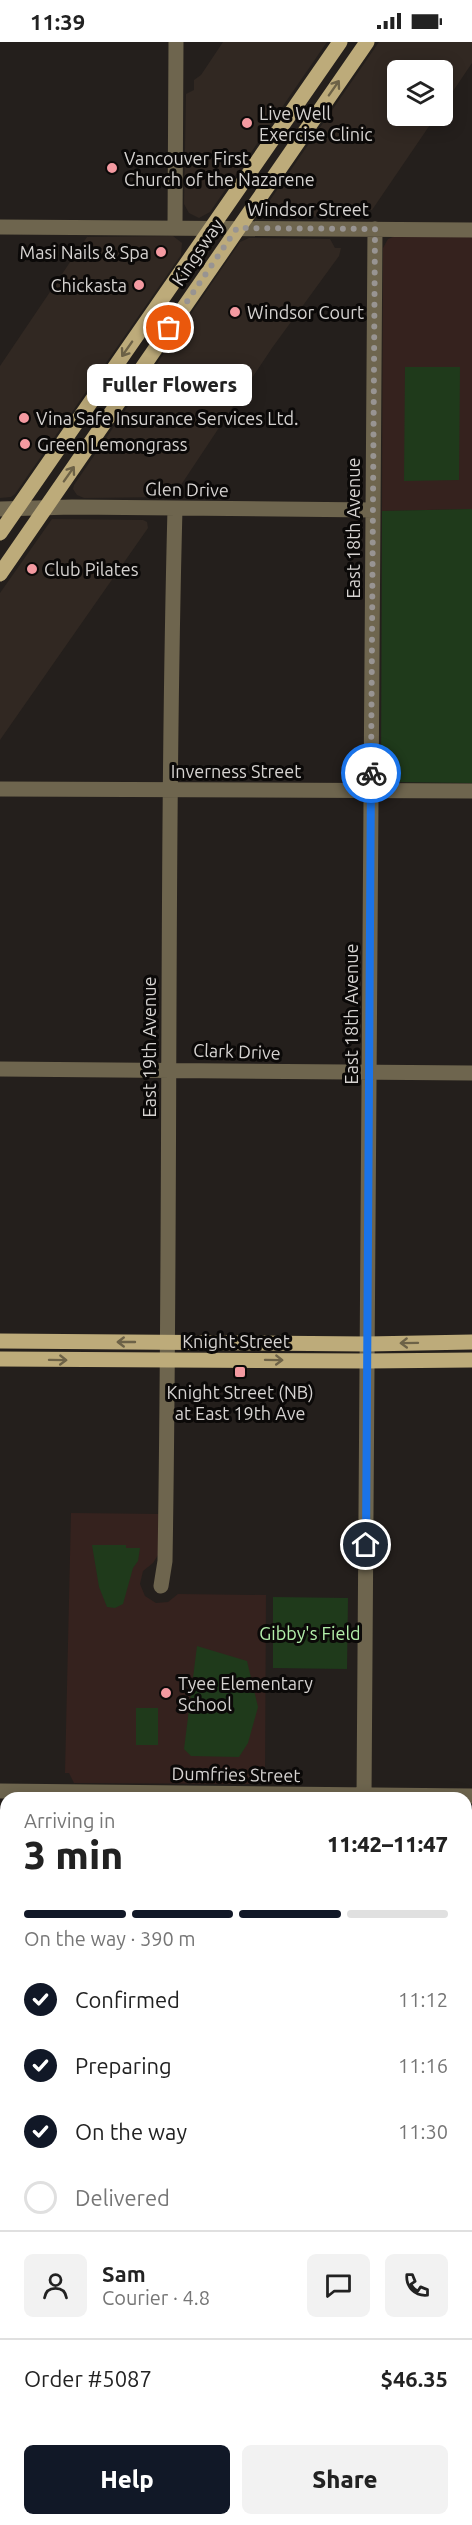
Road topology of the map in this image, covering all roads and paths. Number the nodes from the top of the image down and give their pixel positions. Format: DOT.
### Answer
graph roads {
  1 [pos="176,42"];
  2 [pos="340,42"];
  3 [pos="367,42"];
  4 [pos="0,227"];
  5 [pos="175,228"];
  6 [pos="211,228"];
  7 [pos="237,228"];
  8 [pos="375,229"];
  9 [pos="472,230"];
  10 [pos="46,508"];
  11 [pos="175,508"];
  12 [pos="0,509"];
  13 [pos="16,509"];
  14 [pos="373,510"];
  15 [pos="0,533"];
  16 [pos="0,574"];
  17 [pos="0,789"];
  18 [pos="171,790"];
  19 [pos="371,790"];
  20 [pos="472,791"];
  21 [pos="0,1069"];
  22 [pos="169,1070"];
  23 [pos="370,1073"];
  24 [pos="472,1073"];
  25 [pos="0,1341"];
  26 [pos="168,1342"];
  27 [pos="472,1342"];
  28 [pos="367,1344"];
  29 [pos="0,1359"];
  30 [pos="168,1360"];
  31 [pos="472,1360"];
  32 [pos="367,1361"];
  33 [pos="161,1586"];
  34 [pos="0,1791"];
  35 [pos="41,1792"];
  36 [pos="364,1792"];
  1 -- 5 [label="street"];
  2 -- 6 [label="main road, Kingsway"];
  7 -- 3 [label="main road, Kingsway, one-way"];
  4 -- 5 [label="street, Windsor Street"];
  5 -- 6 [label="street, Windsor Street"];
  6 -- 7 [label="street, Windsor Street"];
  6 -- 13 [label="main road, Kingsway, one-way"];
  7 -- 8 [label="street, Windsor Street"];
  10 -- 7 [label="main road, Kingsway, one-way"];
  8 -- 9 [label="street, Windsor Street"];
  8 -- 14 [label="street, East 18th Avenue"];
  10 -- 11 [label="street, Glen Drive"];
  10 -- 13 [label="street, Glen Drive"];
  10 -- 16 [label="main road, Kingsway"];
  11 -- 14 [label="street, Glen Drive"];
  11 -- 18 [label="street, East 19th Avenue"];
  12 -- 13 [label="street, Glen Drive"];
  13 -- 15 [label="main road, Kingsway"];
  14 -- 19 [label="street, East 18th Avenue"];
  17 -- 18 [label="street, Inverness Street"];
  18 -- 19 [label="street, Inverness Street"];
  18 -- 22 [label="street, East 19th Avenue"];
  19 -- 20 [label="street, Inverness Street"];
  19 -- 23 [label="street, East 18th Avenue"];
  21 -- 22 [label="street, Clark Drive"];
  22 -- 23 [label="street, Clark Drive"];
  22 -- 26 [label="street, East 19th Avenue"];
  23 -- 24 [label="street, Clark Drive"];
  23 -- 28 [label="street, East 18th Avenue"];
  26 -- 25 [label="main road, Knight Street, one-way"];
  26 -- 28 [label="main road, Knight Street"];
  26 -- 30 [label="street, East 19th Avenue"];
  27 -- 28 [label="main road, Knight Street, one-way"];
  28 -- 32 [label="street, East 18th Avenue"];
  29 -- 30 [label="main road, Knight Street, one-way"];
  30 -- 32 [label="main road, Knight Street, one-way"];
  30 -- 33 [label="street, East 19th Avenue"];
  31 -- 32 [label="main road, Knight Street"];
  32 -- 36 [label="street, East 18th Avenue"];
  34 -- 35 [label="street, Dumfries Street"];
}
